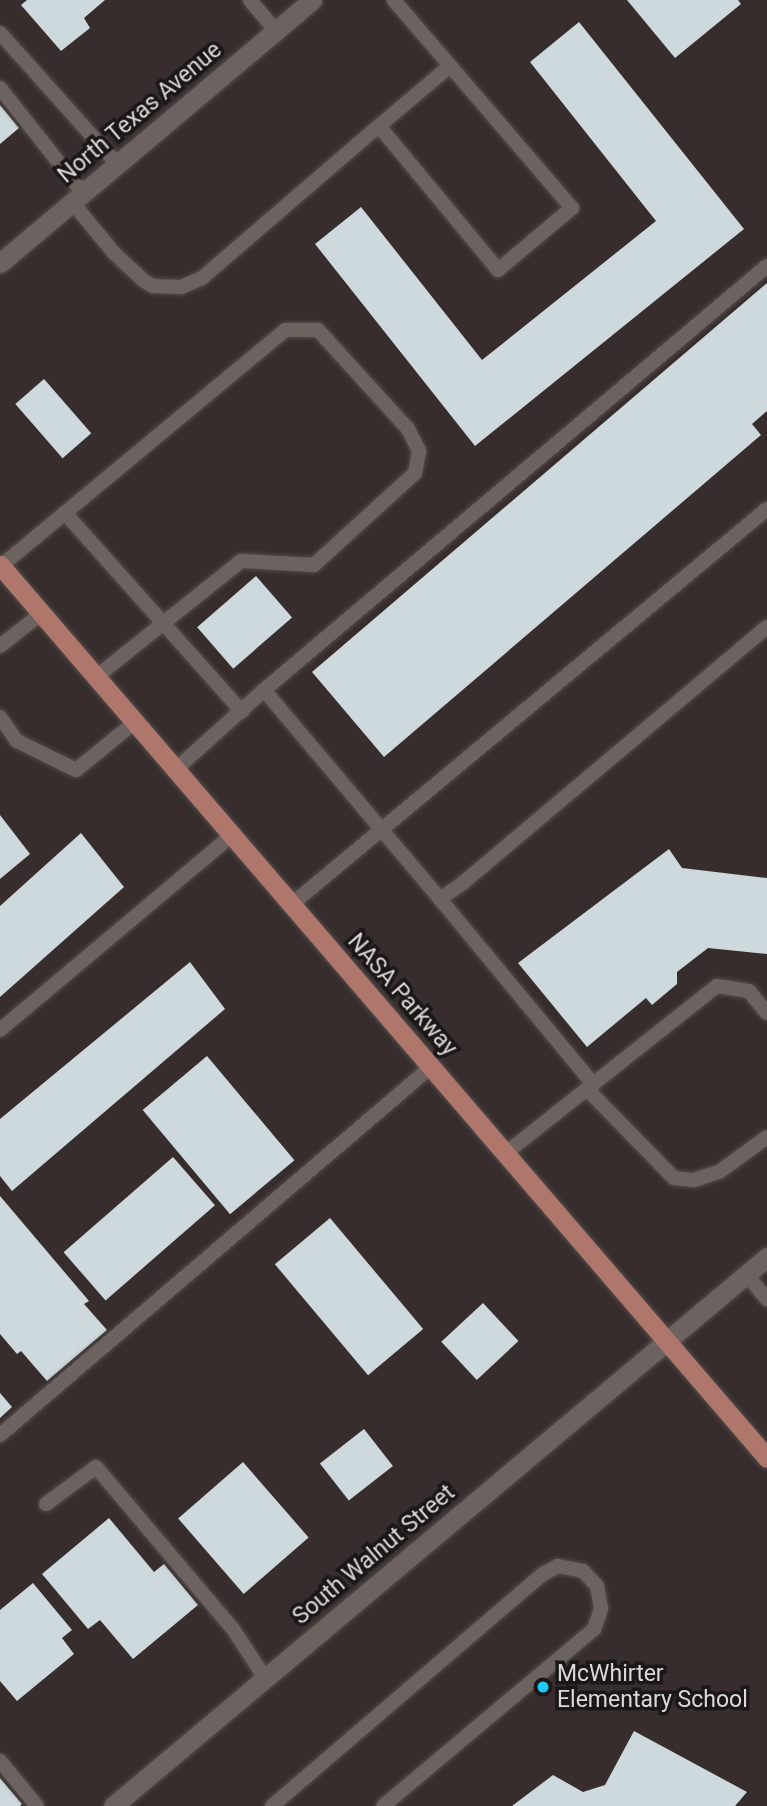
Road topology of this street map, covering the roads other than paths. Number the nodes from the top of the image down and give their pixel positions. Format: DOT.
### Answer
graph roads {
  1 [pos="250,0"];
  2 [pos="312,0"];
  3 [pos="394,0"];
  4 [pos="276,30"];
  5 [pos="0,33"];
  6 [pos="450,66"];
  7 [pos="0,88"];
  8 [pos="379,126"];
  9 [pos="117,164"];
  10 [pos="78,197"];
  11 [pos="0,263"];
  12 [pos="767,266"];
  13 [pos="767,509"];
  14 [pos="65,513"];
  15 [pos="1,565"];
  16 [pos="42,613"];
  17 [pos="164,624"];
  18 [pos="767,627"];
  19 [pos="0,646"];
  20 [pos="96,677"];
  21 [pos="264,690"];
  22 [pos="242,712"];
  23 [pos="0,717"];
  24 [pos="135,722"];
  25 [pos="176,769"];
  26 [pos="382,828"];
  27 [pos="232,835"];
  28 [pos="440,899"];
  29 [pos="292,904"];
  30 [pos="767,1013"];
  31 [pos="0,1030"];
  32 [pos="432,1066"];
  33 [pos="590,1086"];
  34 [pos="767,1137"];
  35 [pos="506,1153"];
  36 [pos="767,1257"];
  37 [pos="746,1274"];
  38 [pos="767,1299"];
  39 [pos="667,1341"];
  40 [pos="0,1434"];
  41 [pos="767,1458"];
  42 [pos="46,1504"];
  43 [pos="265,1678"];
  44 [pos="0,1761"];
  45 [pos="37,1806"];
  46 [pos="113,1806"];
  47 [pos="272,1806"];
  48 [pos="383,1806"];
  1 -- 4 [label="lane"];
  2 -- 4 [label="street, North Texas Avenue"];
  3 -- 6 [label="lane"];
  4 -- 9 [label="street, North Texas Avenue"];
  5 -- 9 [label="lane"];
  6 -- 8 [label="lane"];
  6 -- 8 [label="lane"];
  7 -- 10 [label="lane"];
  8 -- 10 [label="lane"];
  9 -- 10 [label="street, North Texas Avenue"];
  10 -- 11 [label="street, North Texas Avenue"];
  12 -- 21 [label="lane"];
  13 -- 26 [label="lane"];
  14 -- 15 [label="lane"];
  14 -- 17 [label="lane"];
  14 -- 17 [label="lane"];
  15 -- 16 [label="main road, NASA Parkway"];
  16 -- 19 [label="lane"];
  16 -- 20 [label="main road, NASA Parkway"];
  17 -- 20 [label="lane"];
  17 -- 22 [label="lane"];
  18 -- 28 [label="lane"];
  20 -- 24 [label="main road, NASA Parkway"];
  21 -- 22 [label="lane"];
  21 -- 26 [label="lane"];
  22 -- 25 [label="lane"];
  23 -- 24 [label="lane"];
  24 -- 25 [label="main road, NASA Parkway"];
  25 -- 27 [label="main road, NASA Parkway"];
  26 -- 28 [label="lane"];
  26 -- 29 [label="lane"];
  27 -- 29 [label="main road, NASA Parkway"];
  27 -- 31 [label="lane"];
  28 -- 33 [label="lane"];
  29 -- 32 [label="main road, NASA Parkway"];
  30 -- 33 [label="lane"];
  32 -- 35 [label="main road, NASA Parkway"];
  32 -- 40 [label="lane"];
  33 -- 34 [label="lane"];
  33 -- 35 [label="lane"];
  35 -- 39 [label="main road, NASA Parkway"];
  36 -- 37 [label="street, South Walnut Street"];
  37 -- 38 [label="lane"];
  37 -- 39 [label="street, South Walnut Street"];
  39 -- 41 [label="main road, NASA Parkway"];
  39 -- 43 [label="street, South Walnut Street"];
  42 -- 43 [label="lane"];
  43 -- 46 [label="street, South Walnut Street"];
  44 -- 45 [label="lane"];
  47 -- 48 [label="lane"];
}
